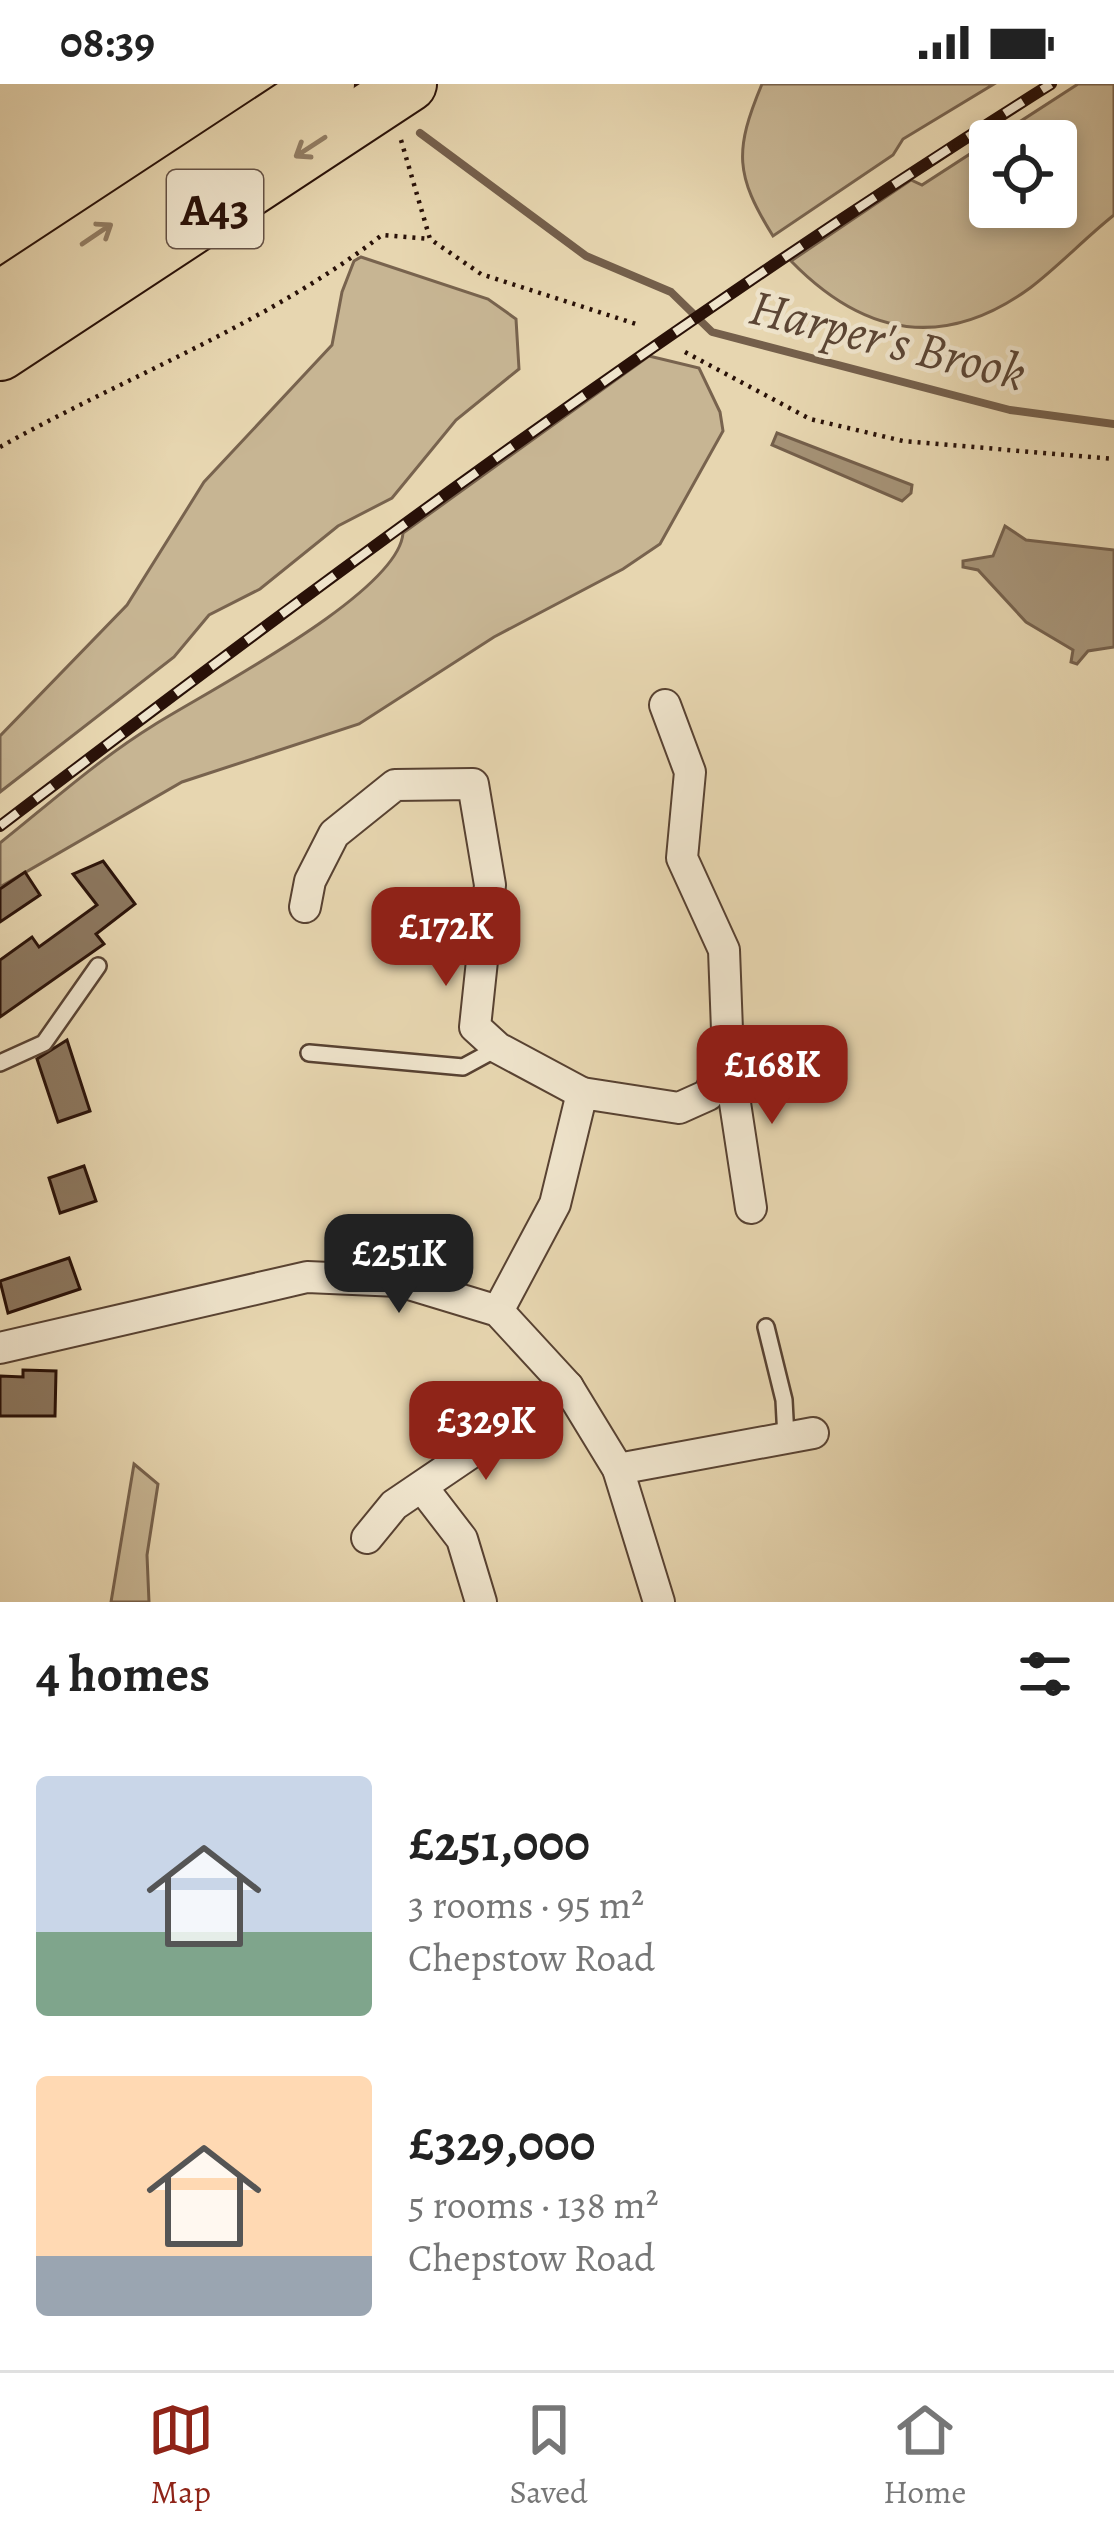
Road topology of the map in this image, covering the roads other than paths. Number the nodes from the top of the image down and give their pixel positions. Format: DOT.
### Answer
graph roads {
  1 [pos="327,84"];
  2 [pos="409,84"];
  3 [pos="8,330"];
  4 [pos="665,706"];
  5 [pos="305,907"];
  6 [pos="98,966"];
  7 [pos="498,1048"];
  8 [pos="309,1053"];
  9 [pos="728,1058"];
  10 [pos="0,1063"];
  11 [pos="582,1093"];
  12 [pos="751,1208"];
  13 [pos="498,1311"];
  14 [pos="766,1327"];
  15 [pos="0,1348"];
  16 [pos="568,1387"];
  17 [pos="799,1436"];
  18 [pos="618,1469"];
  19 [pos="422,1487"];
  20 [pos="367,1538"];
  21 [pos="481,1602"];
  22 [pos="658,1602"];
  3 -- 1 [label="highway, A43, one-way"];
  2 -- 3 [label="highway, A43, one-way"];
  4 -- 9 [label="street"];
  5 -- 7 [label="street"];
  6 -- 10 [label="lane"];
  7 -- 8 [label="lane"];
  7 -- 11 [label="street"];
  9 -- 11 [label="street"];
  9 -- 12 [label="street"];
  11 -- 13 [label="street"];
  13 -- 15 [label="street"];
  13 -- 16 [label="street"];
  14 -- 17 [label="lane"];
  16 -- 18 [label="street"];
  16 -- 19 [label="street"];
  17 -- 18 [label="street"];
  18 -- 22 [label="street"];
  19 -- 20 [label="street"];
  19 -- 21 [label="street"];
}
